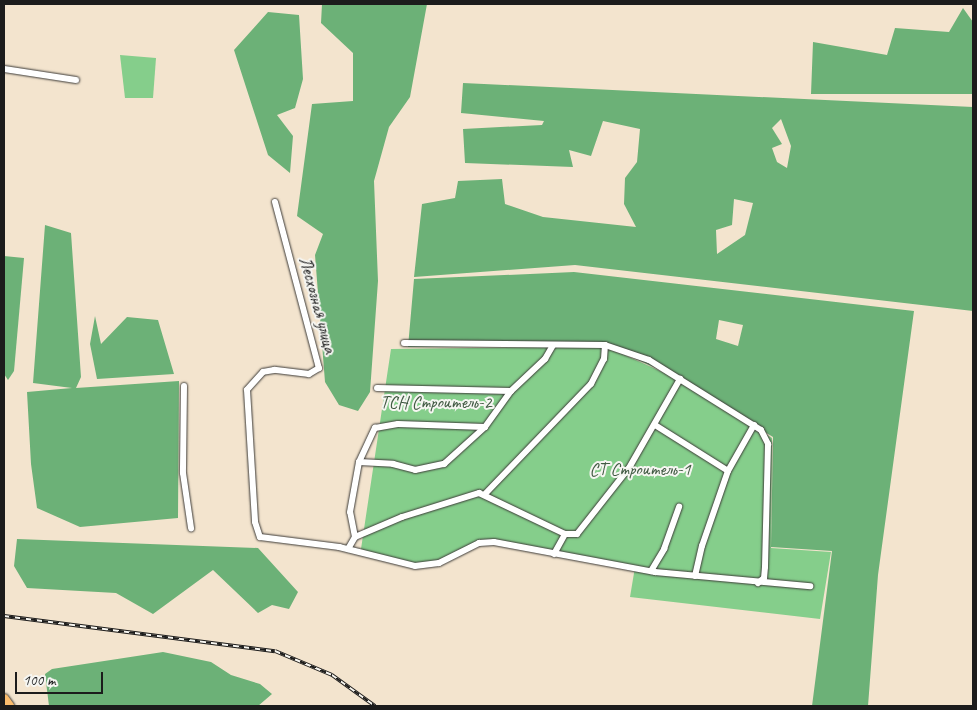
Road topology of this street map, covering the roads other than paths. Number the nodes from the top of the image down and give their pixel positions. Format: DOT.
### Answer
graph roads {
  1 [pos="4,70"];
  2 [pos="76,80"];
  3 [pos="275,202"];
  4 [pos="404,343"];
  5 [pos="553,345"];
  6 [pos="606,345"];
  7 [pos="680,379"];
  8 [pos="184,386"];
  9 [pos="377,388"];
  10 [pos="511,391"];
  11 [pos="655,425"];
  12 [pos="754,425"];
  13 [pos="485,428"];
  14 [pos="359,462"];
  15 [pos="728,471"];
  16 [pos="485,494"];
  17 [pos="679,507"];
  18 [pos="191,528"];
  19 [pos="565,534"];
  20 [pos="355,537"];
  21 [pos="348,549"];
  22 [pos="554,554"];
  23 [pos="651,572"];
  24 [pos="695,576"];
  25 [pos="758,583"];
  26 [pos="810,586"];
  27 [pos="4,699"];
  28 [pos="9,706"];
  1 -- 2 [label="street"];
  3 -- 21 [label="street, Лесхозная улица"];
  4 -- 5 [label="street"];
  5 -- 6 [label="street"];
  5 -- 10 [label="street"];
  6 -- 7 [label="street"];
  6 -- 16 [label="street"];
  7 -- 11 [label="street"];
  7 -- 12 [label="street"];
  8 -- 18 [label="street"];
  9 -- 10 [label="street"];
  10 -- 13 [label="street"];
  11 -- 15 [label="street"];
  11 -- 19 [label="street"];
  12 -- 15 [label="street"];
  12 -- 25 [label="street"];
  13 -- 14 [label="street"];
  13 -- 14 [label="street"];
  14 -- 20 [label="street"];
  15 -- 24 [label="street"];
  16 -- 19 [label="street"];
  16 -- 20 [label="street"];
  17 -- 23 [label="street"];
  19 -- 22 [label="street"];
  20 -- 21 [label="street"];
  21 -- 22 [label="street"];
  22 -- 23 [label="street"];
  23 -- 24 [label="street"];
  24 -- 25 [label="street"];
  25 -- 26 [label="street"];
  27 -- 28 [label="main road"];
}
